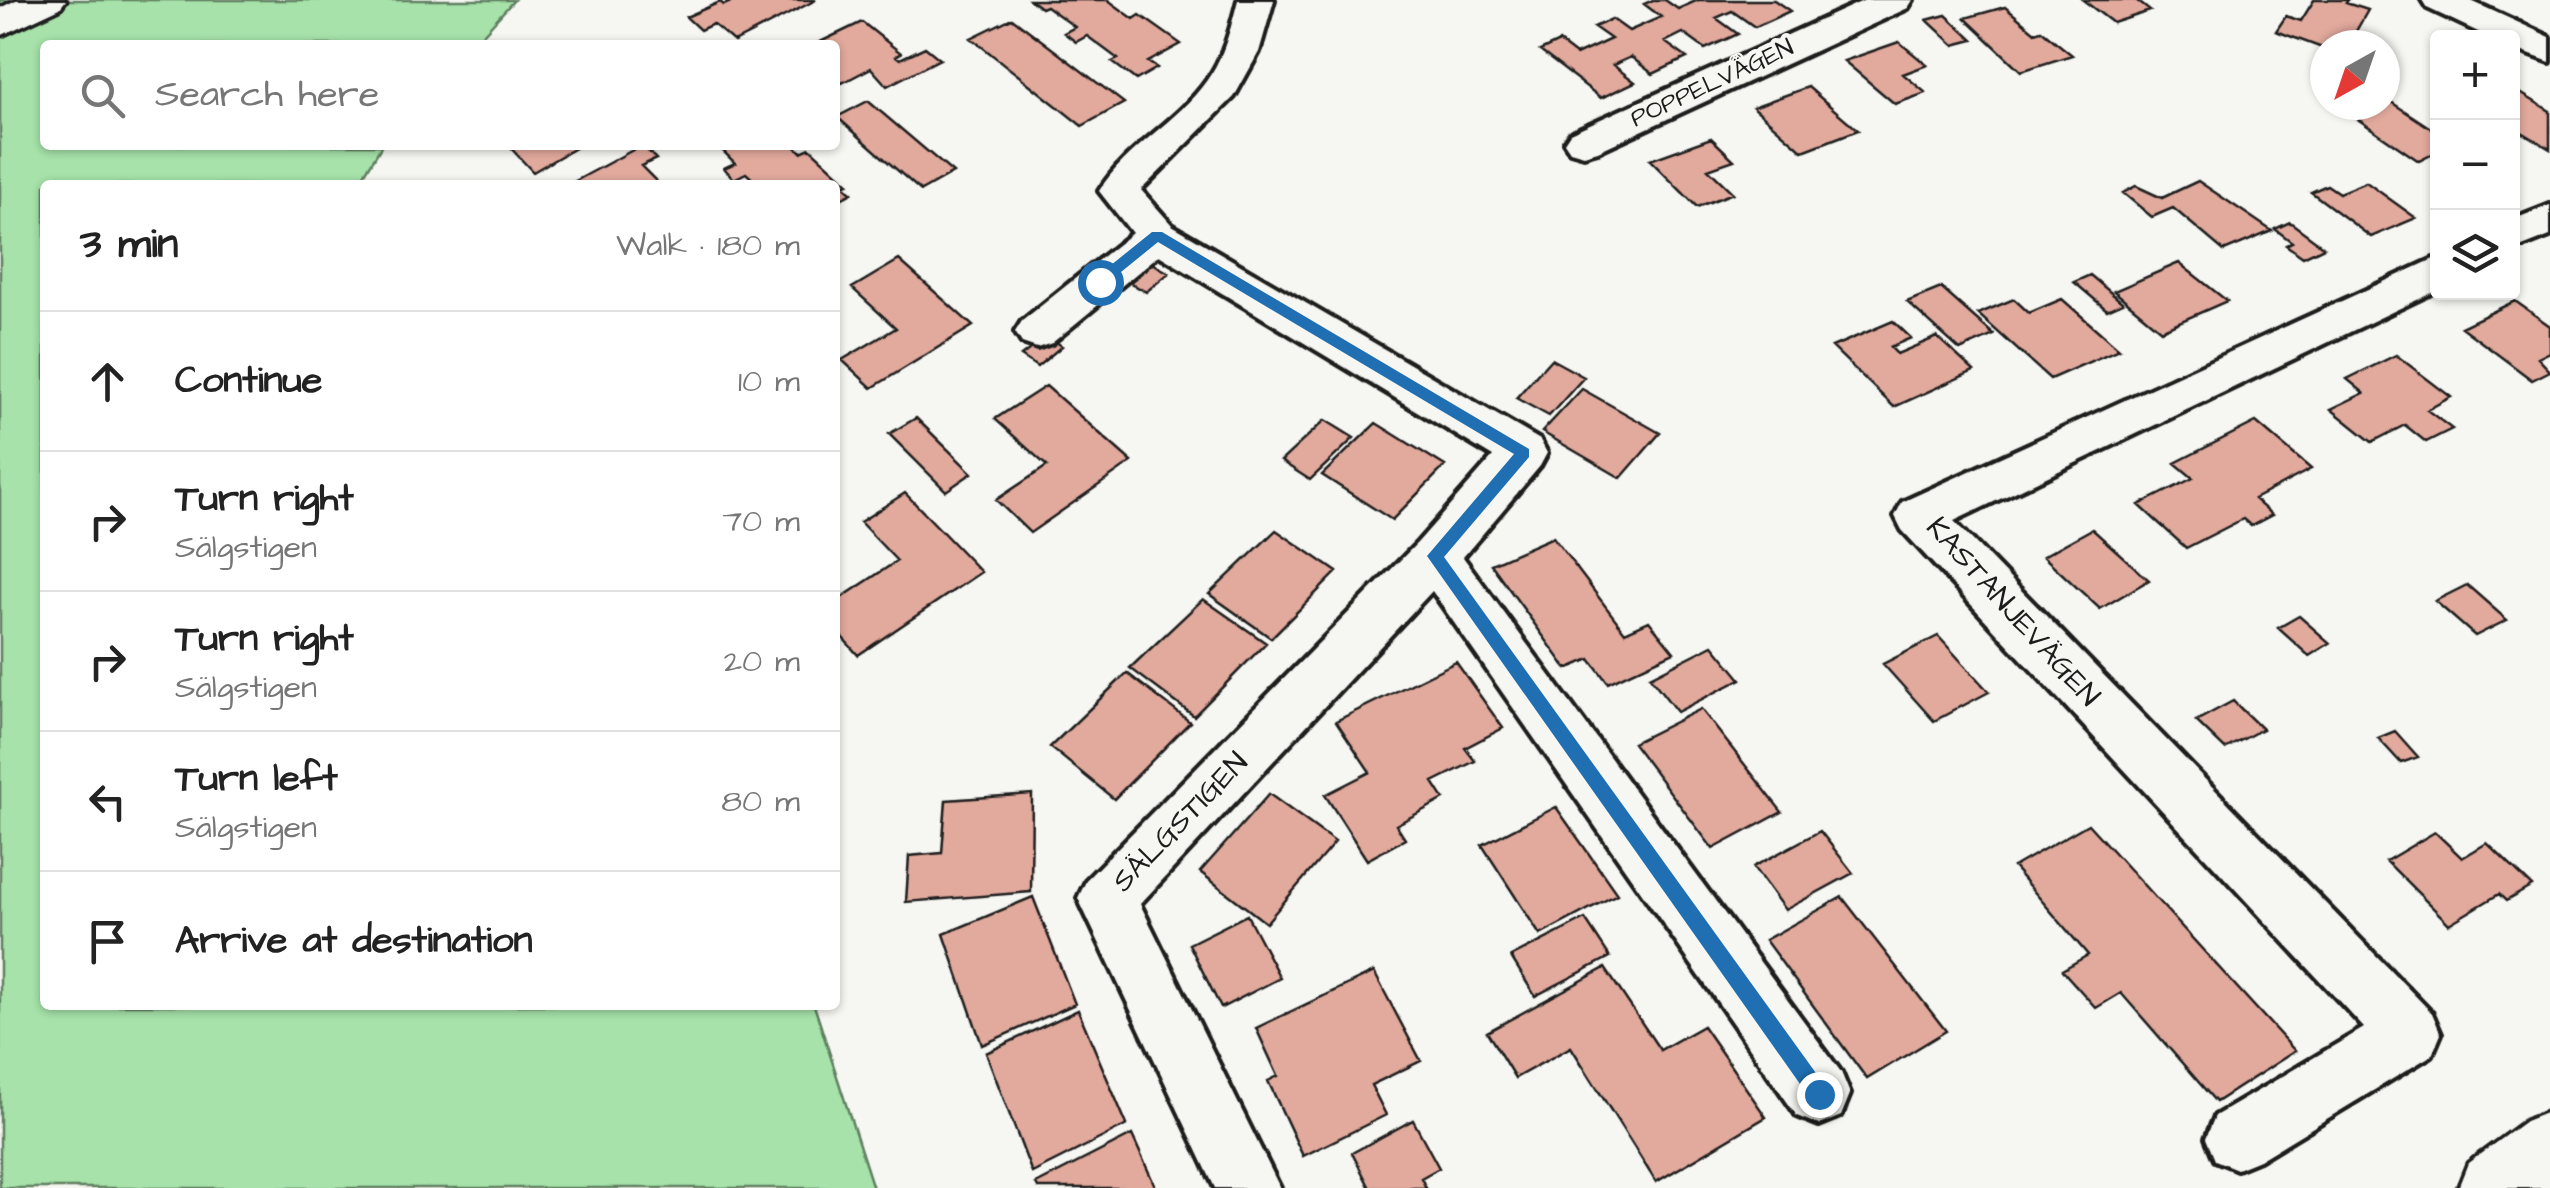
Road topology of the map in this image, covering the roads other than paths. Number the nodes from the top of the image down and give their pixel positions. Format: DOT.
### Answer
graph roads {
  1 [pos="46,0"];
  2 [pos="1256,0"];
  3 [pos="1895,0"];
  4 [pos="2440,0"];
  5 [pos="0,24"];
  6 [pos="2550,51"];
  7 [pos="1584,142"];
  8 [pos="2550,220"];
  9 [pos="2520,233"];
  10 [pos="1157,235"];
  11 [pos="2430,276"];
  12 [pos="1037,332"];
  13 [pos="1435,556"];
  14 [pos="1819,1094"];
  15 [pos="2237,1138"];
  16 [pos="2550,1146"];
  17 [pos="1248,1188"];
  18 [pos="2492,1188"];
  1 -- 5 [label="main road"];
  2 -- 10 [label="street, SÄLGSTIGEN"];
  3 -- 7 [label="street, POPPELVÄGEN"];
  4 -- 6 [label="street"];
  8 -- 9 [label="street"];
  10 -- 12 [label="street"];
  10 -- 13 [label="street, SÄLGSTIGEN"];
  11 -- 15 [label="street, KASTANJEVÄGEN"];
  13 -- 14 [label="street"];
  13 -- 17 [label="street, SÄLGSTIGEN"];
  16 -- 18 [label="main road"];
}
